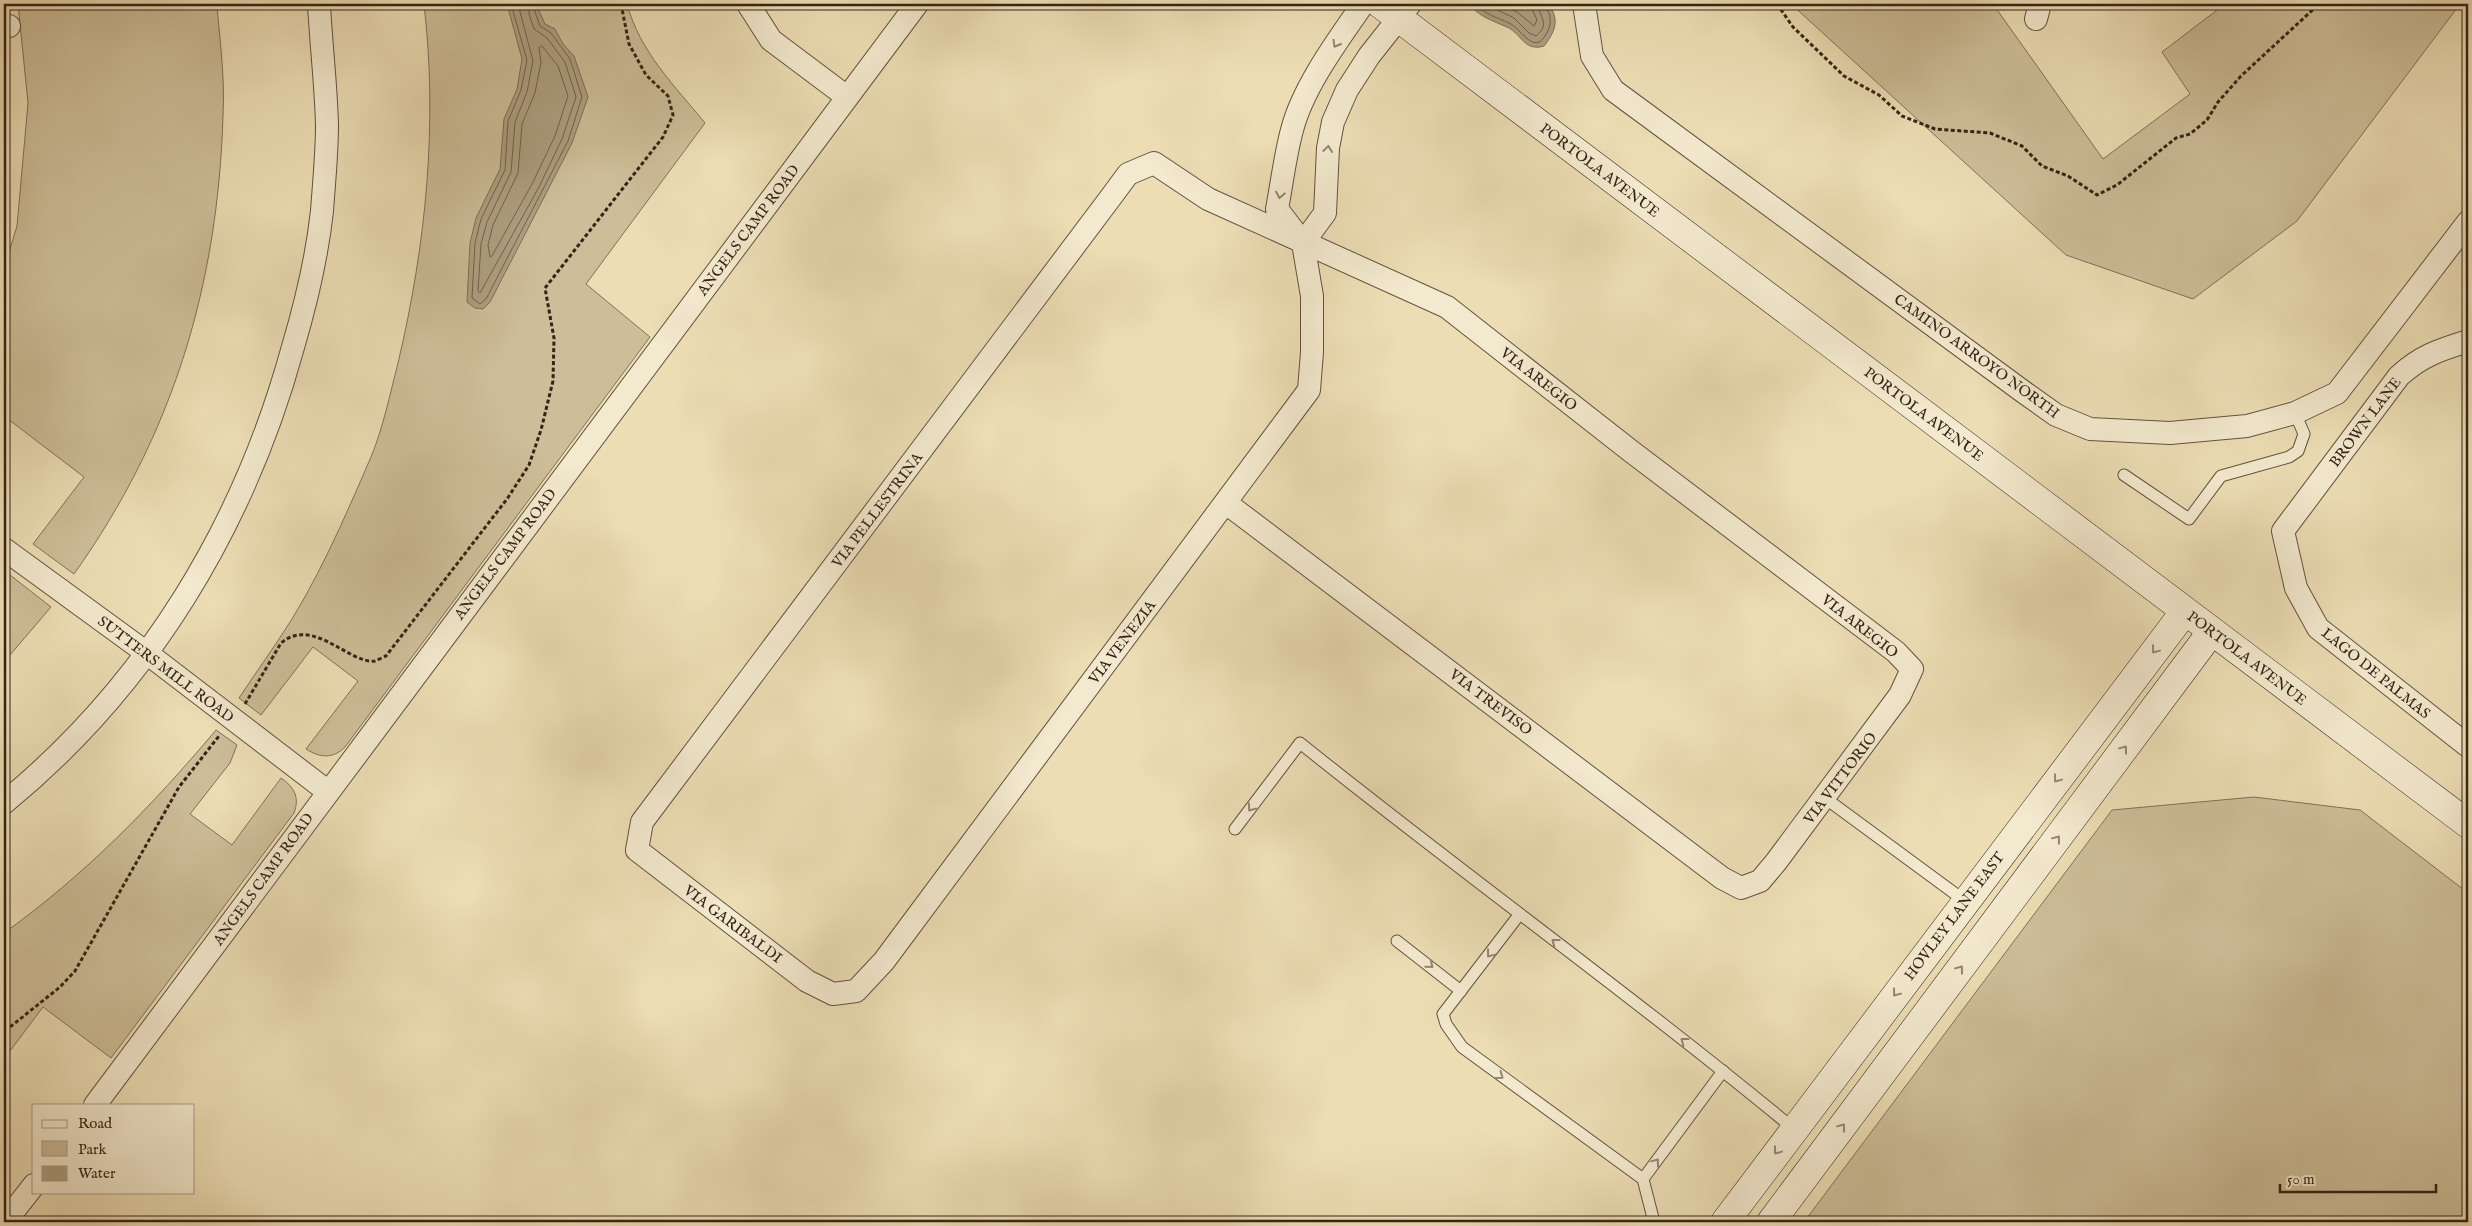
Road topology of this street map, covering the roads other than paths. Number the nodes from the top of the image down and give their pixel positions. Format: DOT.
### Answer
graph roads {
  1 [pos="319,4"];
  2 [pos="748,4"];
  3 [pos="916,4"];
  4 [pos="1363,4"];
  5 [pos="1584,4"];
  6 [pos="1396,8"];
  7 [pos="847,97"];
  8 [pos="1128,174"];
  9 [pos="2468,222"];
  10 [pos="1303,243"];
  11 [pos="2468,341"];
  12 [pos="2295,413"];
  13 [pos="2124,475"];
  14 [pos="1226,503"];
  15 [pos="2284,531"];
  16 [pos="4,549"];
  17 [pos="2184,611"];
  18 [pos="2212,631"];
  19 [pos="148,654"];
  20 [pos="1912,669"];
  21 [pos="2468,746"];
  22 [pos="327,791"];
  23 [pos="1824,798"];
  24 [pos="4,803"];
  25 [pos="2468,824"];
  26 [pos="1235,829"];
  27 [pos="636,850"];
  28 [pos="1760,881"];
  29 [pos="1965,901"];
  30 [pos="1519,915"];
  31 [pos="1396,941"];
  32 [pos="1462,991"];
  33 [pos="833,994"];
  34 [pos="1723,1071"];
  35 [pos="96,1104"];
  36 [pos="1794,1129"];
  37 [pos="1643,1179"];
  38 [pos="32,1188"];
  39 [pos="5,1222"];
  40 [pos="1654,1222"];
  41 [pos="1725,1222"];
  42 [pos="1764,1222"];
  43 [pos="1771,1222"];
  1 -- 19 [label="street"];
  2 -- 7 [label="street"];
  3 -- 7 [label="street, ANGELS CAMP ROAD"];
  4 -- 10 [label="street, VIA VENEZIA, one-way"];
  5 -- 12 [label="street, CAMINO ARROYO NORTH"];
  10 -- 6 [label="street, one-way"];
  6 -- 17 [label="street, PORTOLA AVENUE"];
  7 -- 22 [label="street, ANGELS CAMP ROAD"];
  8 -- 10 [label="street, VIA AREGIO"];
  8 -- 27 [label="street, VIA PELLESTRINA"];
  9 -- 12 [label="street, CAMINO ARROYO NORTH"];
  10 -- 14 [label="street, VIA VENEZIA"];
  10 -- 20 [label="street, VIA AREGIO"];
  11 -- 15 [label="street, BROWN LANE"];
  12 -- 13 [label="lane"];
  14 -- 28 [label="street, VIA TREVISO"];
  14 -- 33 [label="street, VIA VENEZIA"];
  15 -- 21 [label="street, LAGO DE PALMAS"];
  16 -- 19 [label="street, SUTTERS MILL ROAD"];
  17 -- 18 [label="street, PORTOLA AVENUE"];
  17 -- 29 [label="street, HOVLEY LANE EAST, one-way"];
  18 -- 25 [label="street, PORTOLA AVENUE"];
  43 -- 18 [label="street, one-way"];
  19 -- 22 [label="street, SUTTERS MILL ROAD"];
  19 -- 24 [label="street"];
  20 -- 23 [label="street, VIA VITTORIO"];
  22 -- 35 [label="street, ANGELS CAMP ROAD"];
  23 -- 28 [label="street, VIA VITTORIO"];
  23 -- 29 [label="lane"];
  30 -- 26 [label="lane, one-way"];
  27 -- 33 [label="street, VIA GARIBALDI"];
  29 -- 36 [label="street, HOVLEY LANE EAST, one-way"];
  30 -- 32 [label="lane, one-way"];
  34 -- 30 [label="lane, one-way"];
  31 -- 32 [label="lane, one-way"];
  32 -- 37 [label="lane, one-way"];
  34 -- 36 [label="lane"];
  37 -- 34 [label="lane, one-way"];
  36 -- 41 [label="street, HOVLEY LANE EAST, one-way"];
  36 -- 42 [label="street"];
  37 -- 40 [label="lane"];
  38 -- 39 [label="street"];
}
